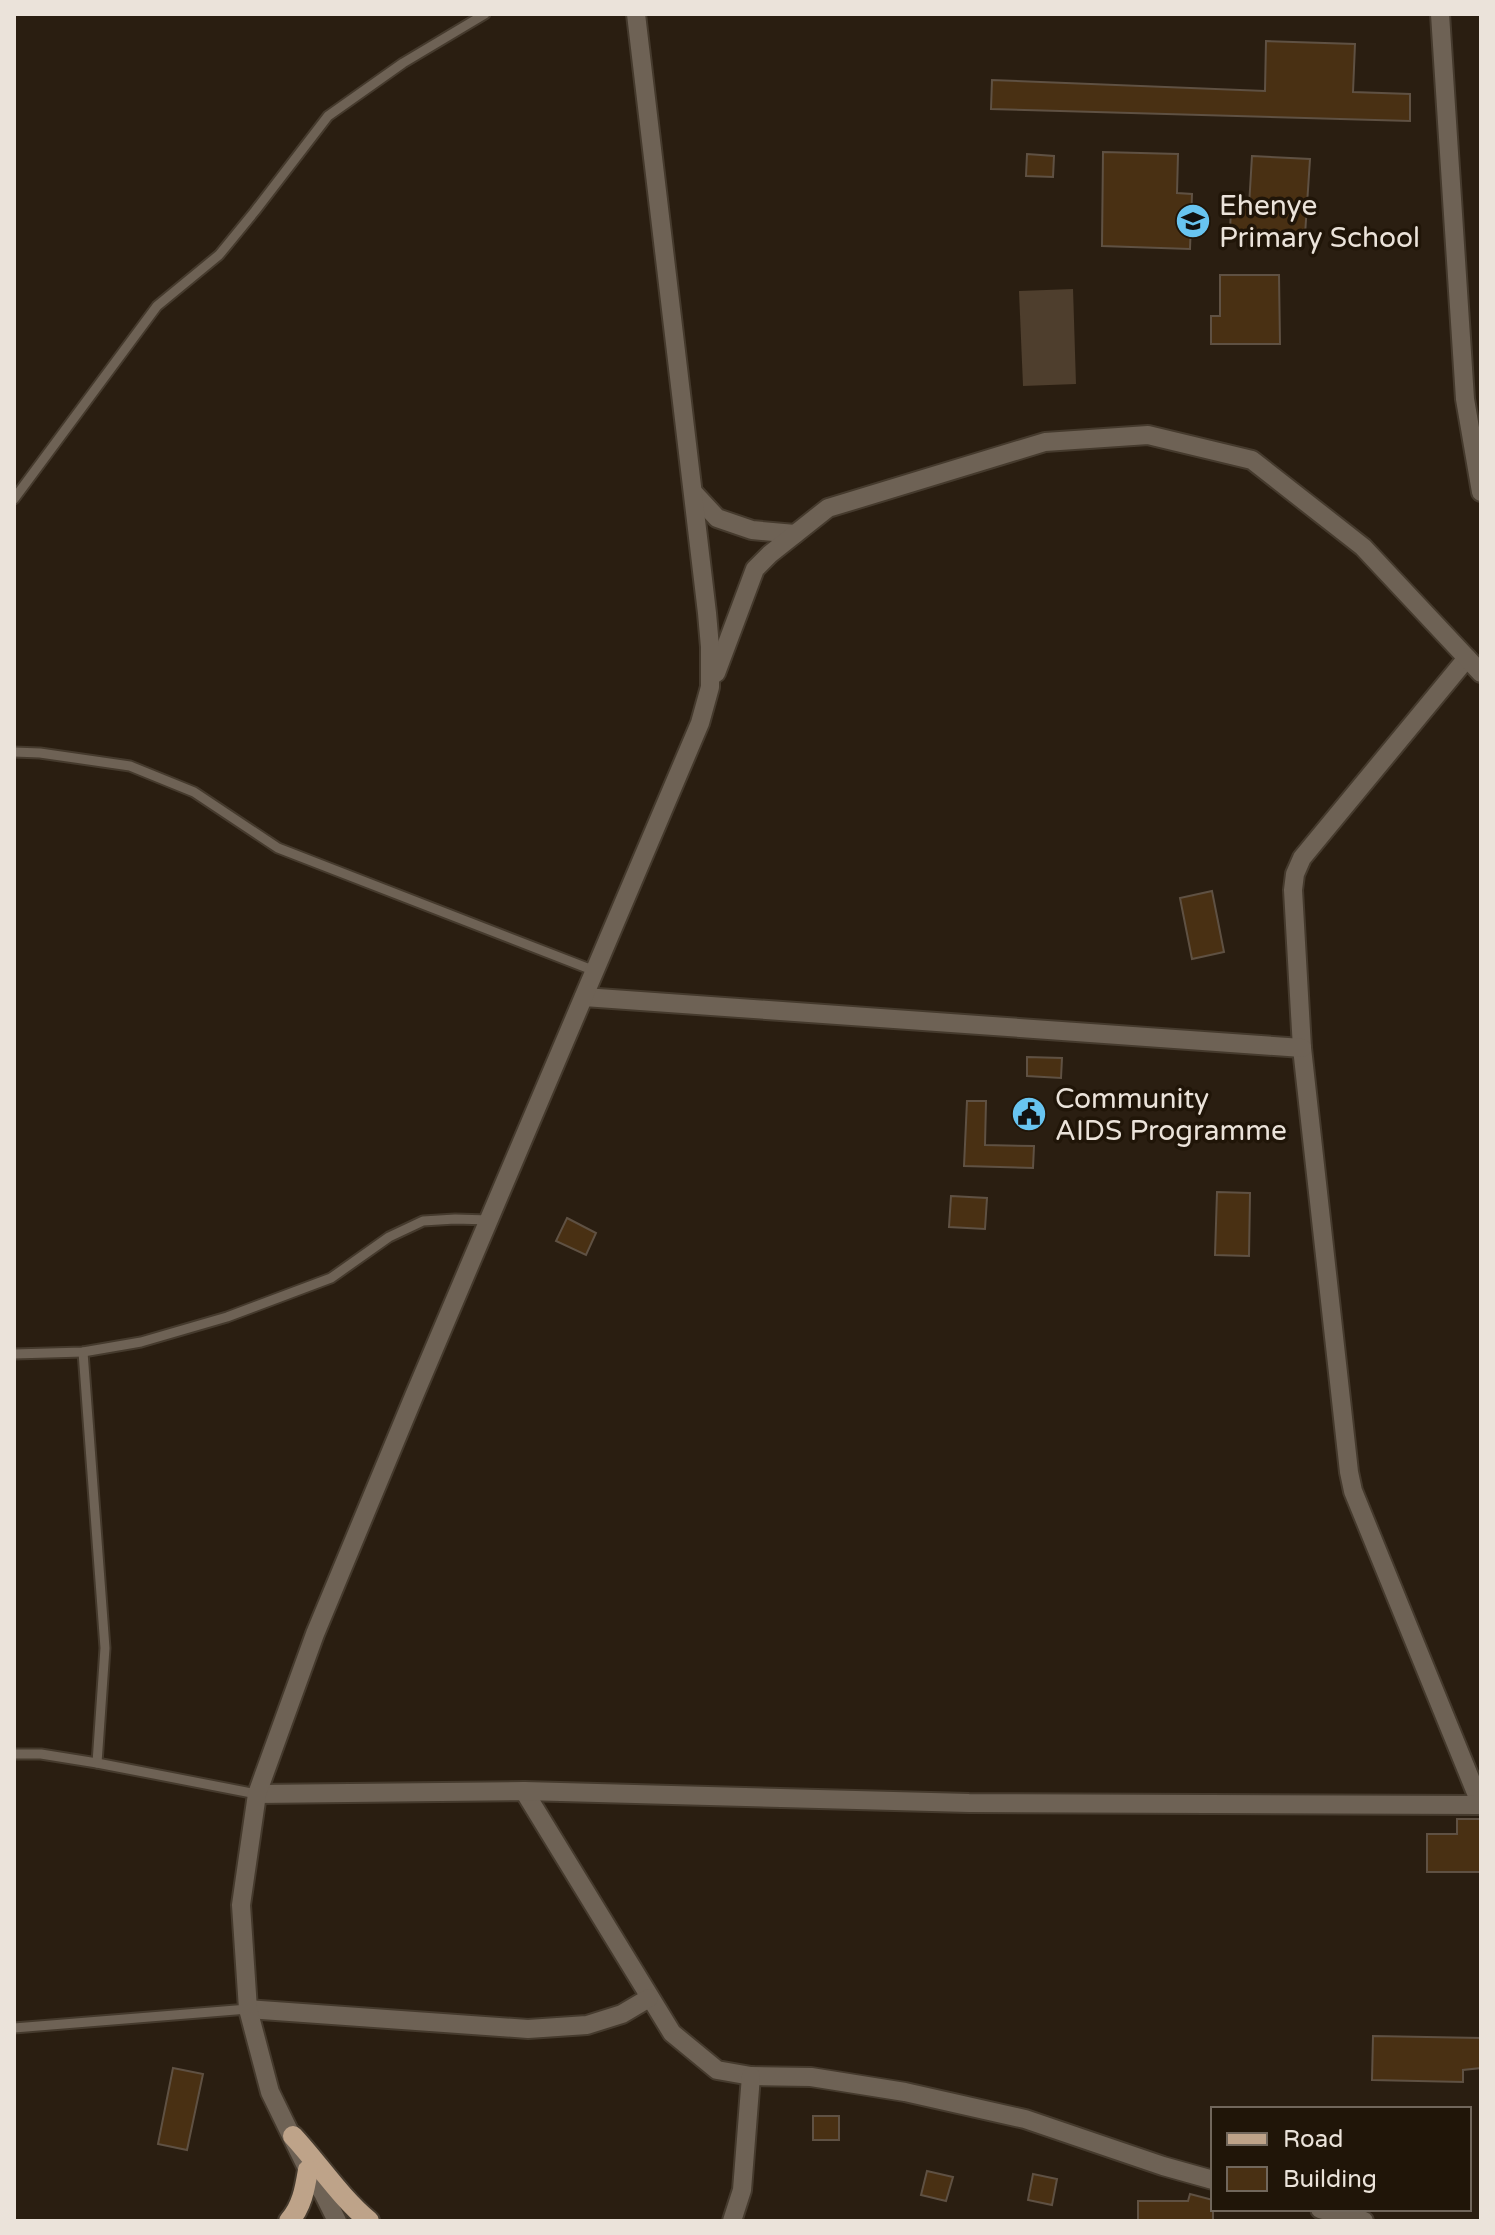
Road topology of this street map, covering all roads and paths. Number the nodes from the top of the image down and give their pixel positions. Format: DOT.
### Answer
graph roads {
  1 [pos="485,14"];
  2 [pos="636,14"];
  3 [pos="1440,14"];
  4 [pos="693,492"];
  5 [pos="1481,492"];
  6 [pos="14,499"];
  7 [pos="795,534"];
  8 [pos="1467,658"];
  9 [pos="1481,673"];
  10 [pos="710,687"];
  11 [pos="14,752"];
  12 [pos="595,971"];
  13 [pos="584,997"];
  14 [pos="1302,1048"];
  15 [pos="489,1220"];
  16 [pos="83,1352"];
  17 [pos="14,1354"];
  18 [pos="14,1754"];
  19 [pos="97,1763"];
  20 [pos="524,1791"];
  21 [pos="257,1794"];
  22 [pos="1481,1805"];
  23 [pos="649,1998"];
  24 [pos="248,2009"];
  25 [pos="14,2028"];
  26 [pos="751,2076"];
  27 [pos="293,2136"];
  28 [pos="308,2170"];
  29 [pos="1211,2179"];
  30 [pos="1327,2211"];
  31 [pos="289,2221"];
  32 [pos="337,2221"];
  33 [pos="369,2221"];
  34 [pos="732,2221"];
  35 [pos="1364,2221"];
  1 -- 6 [label="lane"];
  2 -- 4 [label="street"];
  3 -- 5 [label="street"];
  4 -- 7 [label="street"];
  4 -- 10 [label="street"];
  7 -- 8 [label="street"];
  7 -- 10 [label="street"];
  8 -- 9 [label="street"];
  8 -- 14 [label="street"];
  10 -- 12 [label="street"];
  11 -- 12 [label="lane"];
  12 -- 13 [label="street"];
  13 -- 14 [label="street"];
  13 -- 15 [label="street"];
  14 -- 22 [label="street"];
  15 -- 16 [label="lane"];
  15 -- 21 [label="street"];
  16 -- 17 [label="lane"];
  16 -- 19 [label="lane"];
  18 -- 19 [label="lane"];
  19 -- 21 [label="lane"];
  20 -- 21 [label="street"];
  20 -- 22 [label="street"];
  20 -- 23 [label="street"];
  21 -- 24 [label="street"];
  23 -- 24 [label="street"];
  23 -- 26 [label="street"];
  24 -- 25 [label="lane"];
  24 -- 27 [label="street"];
  26 -- 29 [label="street"];
  26 -- 34 [label="street"];
  27 -- 28 [label="street"];
  27 -- 33 [label="main road"];
  28 -- 31 [label="main road"];
  28 -- 32 [label="street"];
  30 -- 35 [label="street"];
}
